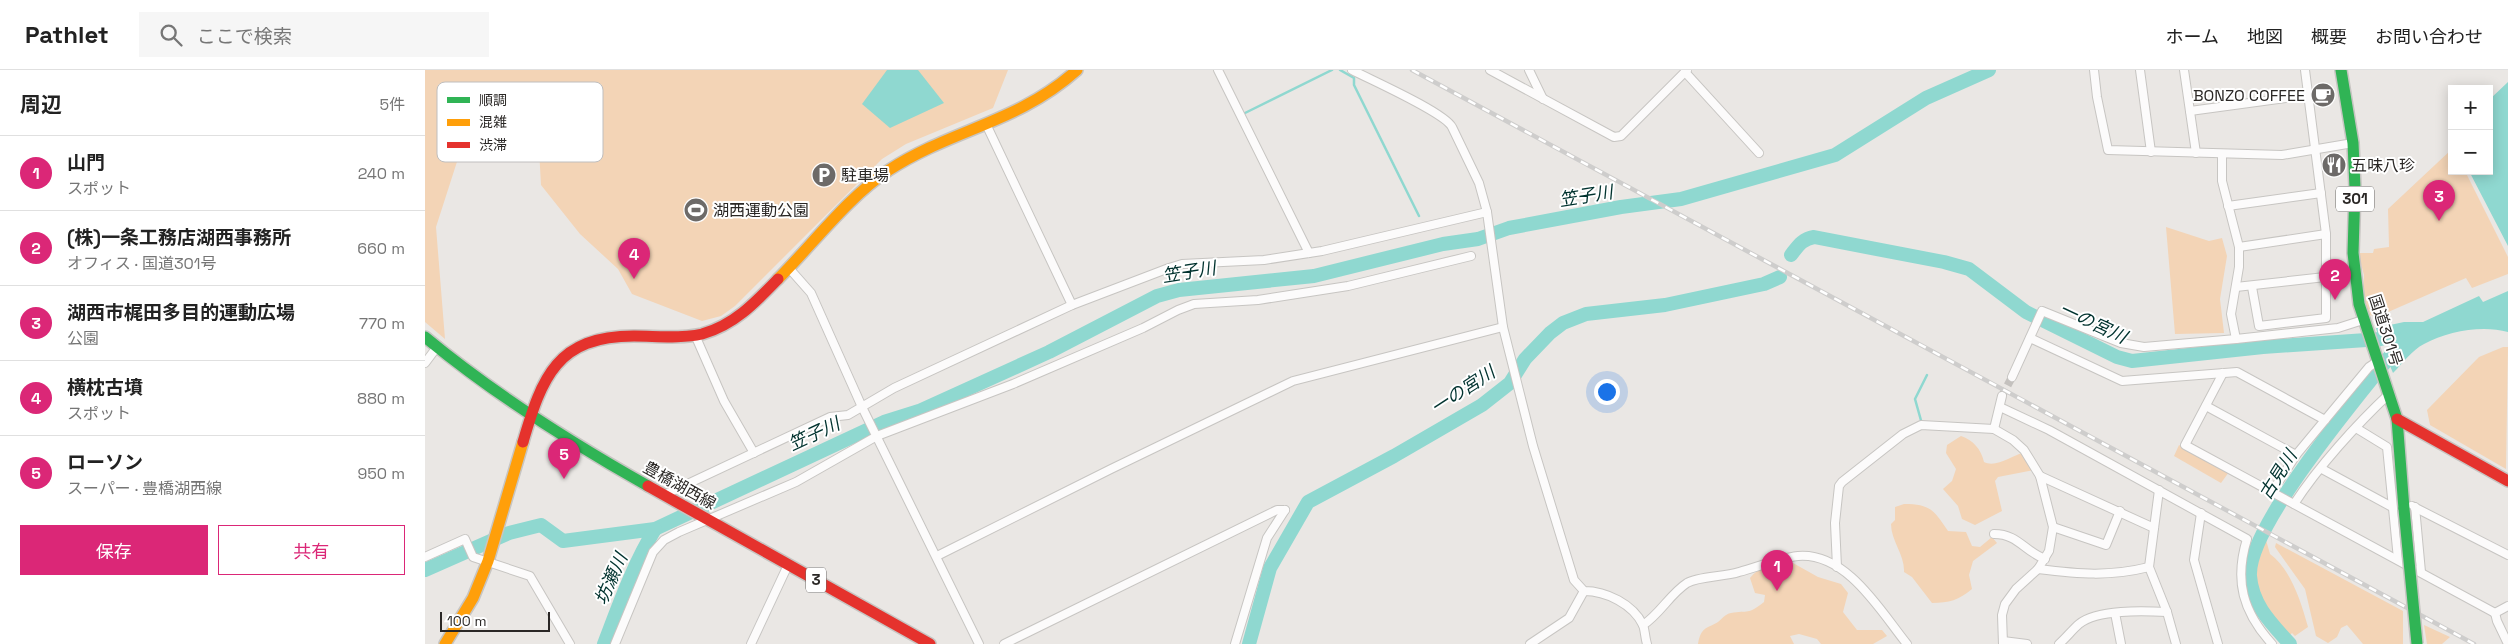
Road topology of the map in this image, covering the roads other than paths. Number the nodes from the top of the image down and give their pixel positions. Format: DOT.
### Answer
graph roads {
  1 [pos="1077,70"];
  2 [pos="1218,70"];
  3 [pos="1351,70"];
  4 [pos="1490,70"];
  5 [pos="1529,70"];
  6 [pos="2094,70"];
  7 [pos="2140,70"];
  8 [pos="2185,70"];
  9 [pos="2305,70"];
  10 [pos="2341,70"];
  11 [pos="1686,71"];
  12 [pos="2308,95"];
  13 [pos="1543,99"];
  14 [pos="2190,111"];
  15 [pos="986,124"];
  16 [pos="2353,143"];
  17 [pos="2316,150"];
  18 [pos="2151,152"];
  19 [pos="1759,153"];
  20 [pos="2196,153"];
  21 [pos="2221,155"];
  22 [pos="2321,193"];
  23 [pos="2228,206"];
  24 [pos="1487,212"];
  25 [pos="2326,234"];
  26 [pos="2239,247"];
  27 [pos="1309,254"];
  28 [pos="1471,256"];
  29 [pos="788,267"];
  30 [pos="2325,276"];
  31 [pos="2236,287"];
  32 [pos="2252,287"];
  33 [pos="1072,304"];
  34 [pos="2359,324"];
  35 [pos="1503,327"];
  36 [pos="695,335"];
  37 [pos="425,337"];
  38 [pos="2030,338"];
  39 [pos="2236,339"];
  40 [pos="437,347"];
  41 [pos="425,363"];
  42 [pos="2379,363"];
  43 [pos="2223,373"];
  44 [pos="2012,377"];
  45 [pos="2390,393"];
  46 [pos="2002,396"];
  47 [pos="2206,406"];
  48 [pos="2000,407"];
  49 [pos="863,409"];
  50 [pos="529,416"];
  51 [pos="2397,419"];
  52 [pos="2325,420"];
  53 [pos="2356,428"];
  54 [pos="1994,429"];
  55 [pos="877,436"];
  56 [pos="754,453"];
  57 [pos="2296,455"];
  58 [pos="2322,469"];
  59 [pos="2040,476"];
  60 [pos="2508,482"];
  61 [pos="2159,490"];
  62 [pos="2272,492"];
  63 [pos="668,497"];
  64 [pos="2293,503"];
  65 [pos="2392,507"];
  66 [pos="2410,507"];
  67 [pos="2120,511"];
  68 [pos="2201,513"];
  69 [pos="706,517"];
  70 [pos="2053,527"];
  71 [pos="2154,528"];
  72 [pos="1994,534"];
  73 [pos="937,556"];
  74 [pos="2508,556"];
  75 [pos="425,557"];
  76 [pos="2045,559"];
  77 [pos="2398,559"];
  78 [pos="488,561"];
  79 [pos="788,565"];
  80 [pos="1837,567"];
  81 [pos="2149,567"];
  82 [pos="2038,569"];
  83 [pos="2421,572"];
  84 [pos="1584,591"];
  85 [pos="2508,606"];
  86 [pos="2167,612"];
  87 [pos="2495,613"];
  88 [pos="2115,614"];
  89 [pos="1643,625"];
  90 [pos="2065,642"];
  91 [pos="2003,643"];
  92 [pos="446,644"];
  93 [pos="570,644"];
  94 [pos="615,644"];
  95 [pos="751,644"];
  96 [pos="930,644"];
  97 [pos="979,644"];
  98 [pos="1004,644"];
  99 [pos="1235,644"];
  100 [pos="1530,644"];
  101 [pos="1647,644"];
  102 [pos="1907,644"];
  103 [pos="2027,644"];
  104 [pos="2121,644"];
  105 [pos="2176,644"];
  106 [pos="2218,644"];
  107 [pos="2272,644"];
  108 [pos="2417,644"];
  109 [pos="2508,644"];
  1 -- 15 [label="main road"];
  2 -- 27 [label="street"];
  3 -- 24 [label="street"];
  4 -- 13 [label="street"];
  5 -- 13 [label="street"];
  6 -- 18 [label="street"];
  7 -- 18 [label="street"];
  8 -- 14 [label="street"];
  9 -- 12 [label="street"];
  10 -- 16 [label="main road, 国道301号 / 301"];
  11 -- 13 [label="street"];
  11 -- 19 [label="street"];
  12 -- 14 [label="street"];
  12 -- 17 [label="street"];
  14 -- 20 [label="street"];
  15 -- 29 [label="main road"];
  15 -- 33 [label="street"];
  16 -- 17 [label="street"];
  16 -- 34 [label="main road, 国道301号 / 301"];
  17 -- 21 [label="street"];
  17 -- 22 [label="street"];
  18 -- 20 [label="street"];
  20 -- 21 [label="street"];
  21 -- 23 [label="street"];
  22 -- 23 [label="street"];
  22 -- 25 [label="street"];
  23 -- 26 [label="street"];
  24 -- 27 [label="street"];
  24 -- 35 [label="street"];
  25 -- 26 [label="street"];
  25 -- 30 [label="street"];
  26 -- 31 [label="street"];
  27 -- 33 [label="street"];
  28 -- 55 [label="street"];
  29 -- 36 [label="main road"];
  29 -- 49 [label="street"];
  30 -- 32 [label="street"];
  30 -- 32 [label="street"];
  31 -- 32 [label="street"];
  31 -- 39 [label="street"];
  33 -- 49 [label="street"];
  34 -- 39 [label="street"];
  34 -- 42 [label="main road, 国道301号 / 301"];
  35 -- 73 [label="street"];
  35 -- 84 [label="street"];
  36 -- 50 [label="main road"];
  36 -- 56 [label="street"];
  37 -- 40 [label="main road, 豊橋湖西線 / 3"];
  38 -- 39 [label="street"];
  38 -- 43 [label="street"];
  38 -- 44 [label="street"];
  40 -- 41 [label="street"];
  40 -- 50 [label="main road, 豊橋湖西線 / 3"];
  42 -- 45 [label="main road, 国道301号 / 301"];
  42 -- 52 [label="street"];
  43 -- 47 [label="street"];
  43 -- 52 [label="street"];
  45 -- 51 [label="main road, 国道301号 / 301"];
  45 -- 53 [label="street"];
  46 -- 48 [label="street"];
  47 -- 57 [label="street"];
  47 -- 62 [label="street"];
  48 -- 54 [label="street"];
  48 -- 61 [label="street"];
  49 -- 55 [label="street"];
  49 -- 56 [label="street"];
  50 -- 63 [label="main road, 豊橋湖西線 / 3"];
  50 -- 78 [label="main road"];
  51 -- 60 [label="main road"];
  51 -- 66 [label="main road, 国道301号 / 301"];
  52 -- 57 [label="street"];
  53 -- 58 [label="street"];
  53 -- 65 [label="street"];
  54 -- 59 [label="street"];
  54 -- 80 [label="street"];
  55 -- 69 [label="street"];
  55 -- 73 [label="street"];
  56 -- 63 [label="street"];
  57 -- 62 [label="street"];
  58 -- 64 [label="street"];
  58 -- 65 [label="street"];
  59 -- 67 [label="street"];
  59 -- 70 [label="street"];
  61 -- 68 [label="street"];
  61 -- 71 [label="street"];
  62 -- 64 [label="street"];
  63 -- 69 [label="main road, 豊橋湖西線 / 3"];
  64 -- 77 [label="street"];
  65 -- 77 [label="street"];
  66 -- 74 [label="street"];
  66 -- 83 [label="street"];
  66 -- 108 [label="main road, 国道301号 / 301, bridge"];
  67 -- 70 [label="street"];
  67 -- 71 [label="street"];
  68 -- 106 [label="street"];
  68 -- 107 [label="street"];
  69 -- 79 [label="main road, 豊橋湖西線 / 3"];
  69 -- 94 [label="street"];
  70 -- 76 [label="street"];
  71 -- 81 [label="street"];
  72 -- 76 [label="street"];
  73 -- 97 [label="street"];
  75 -- 78 [label="street"];
  76 -- 82 [label="street"];
  77 -- 83 [label="street"];
  78 -- 92 [label="main road"];
  78 -- 93 [label="street"];
  79 -- 95 [label="street"];
  79 -- 96 [label="main road, 豊橋湖西線 / 3"];
  80 -- 89 [label="street"];
  80 -- 102 [label="street"];
  81 -- 82 [label="street"];
  81 -- 86 [label="street"];
  82 -- 91 [label="street"];
  83 -- 87 [label="street"];
  84 -- 89 [label="street"];
  84 -- 100 [label="street"];
  85 -- 87 [label="street"];
  86 -- 88 [label="street"];
  86 -- 105 [label="street"];
  87 -- 109 [label="street"];
  88 -- 90 [label="street"];
  88 -- 104 [label="street"];
  89 -- 101 [label="street"];
  91 -- 103 [label="street"];
  98 -- 99 [label="street"];
}
